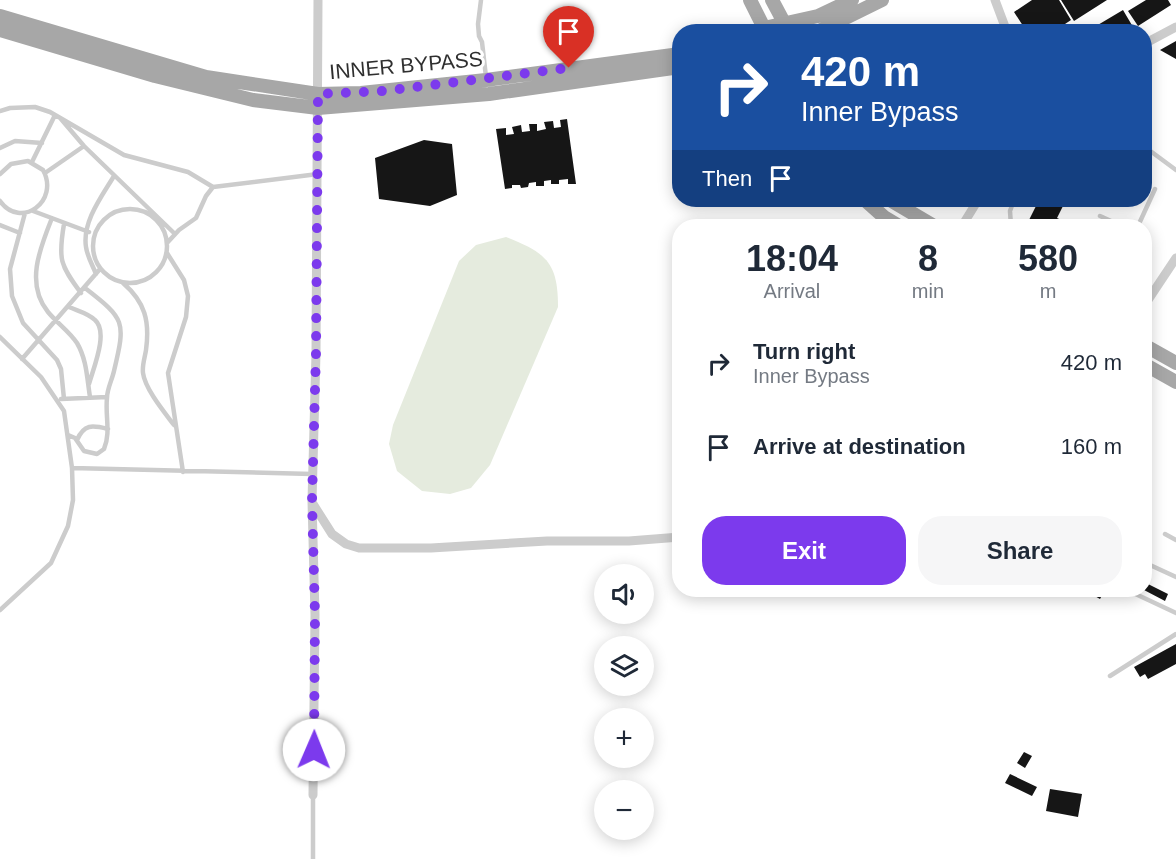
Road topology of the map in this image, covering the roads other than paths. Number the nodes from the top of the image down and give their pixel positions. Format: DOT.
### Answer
graph roads {
  1 [pos="318,0"];
  2 [pos="481,0"];
  3 [pos="750,0"];
  4 [pos="772,0"];
  5 [pos="852,0"];
  6 [pos="882,0"];
  7 [pos="995,0"];
  8 [pos="0,16"];
  9 [pos="760,24"];
  10 [pos="785,24"];
  11 [pos="797,24"];
  12 [pos="833,24"];
  13 [pos="1004,24"];
  14 [pos="1176,27"];
  15 [pos="0,30"];
  16 [pos="1152,40"];
  17 [pos="672,55"];
  18 [pos="672,69"];
  19 [pos="486,80"];
  20 [pos="489,94"];
  21 [pos="318,101"];
  22 [pos="0,111"];
  23 [pos="57,116"];
  24 [pos="42,143"];
  25 [pos="84,146"];
  26 [pos="0,148"];
  27 [pos="1152,152"];
  28 [pos="32,162"];
  29 [pos="1176,170"];
  30 [pos="1,172"];
  31 [pos="45,173"];
  32 [pos="318,174"];
  33 [pos="114,176"];
  34 [pos="213,187"];
  35 [pos="1155,189"];
  36 [pos="1152,196"];
  37 [pos="0,201"];
  38 [pos="873,207"];
  39 [pos="902,207"];
  40 [pos="33,211"];
  41 [pos="25,213"];
  42 [pos="1100,216"];
  43 [pos="52,218"];
  44 [pos="887,219"];
  45 [pos="922,219"];
  46 [pos="1107,219"];
  47 [pos="64,224"];
  48 [pos="0,225"];
  49 [pos="87,231"];
  50 [pos="20,233"];
  51 [pos="94,234"];
  52 [pos="176,234"];
  53 [pos="167,243"];
  54 [pos="167,252"];
  55 [pos="1176,258"];
  56 [pos="100,269"];
  57 [pos="96,274"];
  58 [pos="123,283"];
  59 [pos="85,288"];
  60 [pos="81,293"];
  61 [pos="1152,294"];
  62 [pos="69,307"];
  63 [pos="57,321"];
  64 [pos="0,337"];
  65 [pos="39,341"];
  66 [pos="1152,350"];
  67 [pos="22,358"];
  68 [pos="1176,363"];
  69 [pos="1152,368"];
  70 [pos="1176,382"];
  71 [pos="88,387"];
  72 [pos="90,397"];
  73 [pos="107,397"];
  74 [pos="57,399"];
  75 [pos="64,399"];
  76 [pos="176,427"];
  77 [pos="108,429"];
  78 [pos="69,435"];
  79 [pos="76,440"];
  80 [pos="72,468"];
  81 [pos="183,472"];
  82 [pos="313,474"];
  83 [pos="312,501"];
  84 [pos="1165,534"];
  85 [pos="672,538"];
  86 [pos="1176,540"];
  87 [pos="1152,566"];
  88 [pos="1176,577"];
  89 [pos="1142,597"];
  90 [pos="0,610"];
  91 [pos="1176,613"];
  92 [pos="1176,634"];
  93 [pos="1110,676"];
  94 [pos="313,795"];
  95 [pos="313,859"];
  1 -- 21 [label="street"];
  2 -- 19 [label="lane"];
  3 -- 9 [label="main road"];
  4 -- 10 [label="main road"];
  5 -- 11 [label="main road"];
  6 -- 12 [label="main road"];
  7 -- 13 [label="street"];
  8 -- 21 [label="main road, INNER BYPASS"];
  14 -- 16 [label="street"];
  15 -- 21 [label="main road, INNER BYPASS"];
  17 -- 19 [label="main road, INNER BYPASS"];
  18 -- 20 [label="main road, INNER BYPASS"];
  19 -- 20 [label="lane"];
  19 -- 21 [label="main road, INNER BYPASS"];
  20 -- 21 [label="main road, INNER BYPASS"];
  21 -- 32 [label="street"];
  22 -- 23 [label="lane"];
  23 -- 24 [label="lane"];
  23 -- 25 [label="lane"];
  23 -- 34 [label="lane"];
  24 -- 26 [label="lane"];
  24 -- 28 [label="lane"];
  25 -- 31 [label="lane"];
  25 -- 33 [label="lane"];
  27 -- 29 [label="lane"];
  28 -- 30 [label="lane"];
  28 -- 31 [label="lane"];
  31 -- 40 [label="lane"];
  32 -- 34 [label="lane"];
  32 -- 82 [label="street"];
  33 -- 49 [label="lane"];
  33 -- 52 [label="lane"];
  34 -- 52 [label="lane"];
  35 -- 36 [label="lane"];
  37 -- 41 [label="lane"];
  38 -- 44 [label="main road"];
  39 -- 45 [label="main road"];
  40 -- 41 [label="lane"];
  40 -- 43 [label="lane"];
  41 -- 50 [label="lane"];
  42 -- 46 [label="lane"];
  43 -- 47 [label="lane"];
  43 -- 63 [label="lane"];
  47 -- 49 [label="lane"];
  47 -- 60 [label="lane"];
  48 -- 50 [label="lane"];
  49 -- 51 [label="lane"];
  49 -- 57 [label="lane"];
  50 -- 65 [label="lane"];
  51 -- 53 [label="lane"];
  51 -- 56 [label="lane"];
  52 -- 53 [label="lane"];
  53 -- 54 [label="lane"];
  54 -- 58 [label="lane"];
  54 -- 76 [label="lane"];
  55 -- 61 [label="street"];
  56 -- 57 [label="lane"];
  56 -- 58 [label="lane"];
  57 -- 59 [label="lane"];
  58 -- 76 [label="lane"];
  59 -- 60 [label="lane"];
  59 -- 73 [label="lane"];
  60 -- 62 [label="lane"];
  62 -- 63 [label="lane"];
  62 -- 71 [label="lane"];
  63 -- 65 [label="lane"];
  63 -- 71 [label="lane"];
  64 -- 67 [label="lane"];
  65 -- 67 [label="lane"];
  65 -- 75 [label="lane"];
  66 -- 68 [label="main road"];
  67 -- 74 [label="lane"];
  69 -- 70 [label="main road"];
  71 -- 72 [label="lane"];
  72 -- 73 [label="lane"];
  72 -- 75 [label="lane"];
  73 -- 77 [label="lane"];
  74 -- 75 [label="lane"];
  74 -- 78 [label="lane"];
  76 -- 81 [label="lane"];
  77 -- 79 [label="lane"];
  77 -- 79 [label="lane"];
  78 -- 79 [label="lane"];
  78 -- 80 [label="lane"];
  80 -- 81 [label="lane"];
  80 -- 90 [label="lane"];
  81 -- 82 [label="lane"];
  82 -- 83 [label="street"];
  83 -- 85 [label="street"];
  83 -- 94 [label="street"];
  84 -- 86 [label="lane"];
  87 -- 88 [label="lane"];
  89 -- 91 [label="lane"];
  92 -- 93 [label="lane"];
  94 -- 95 [label="lane"];
}
